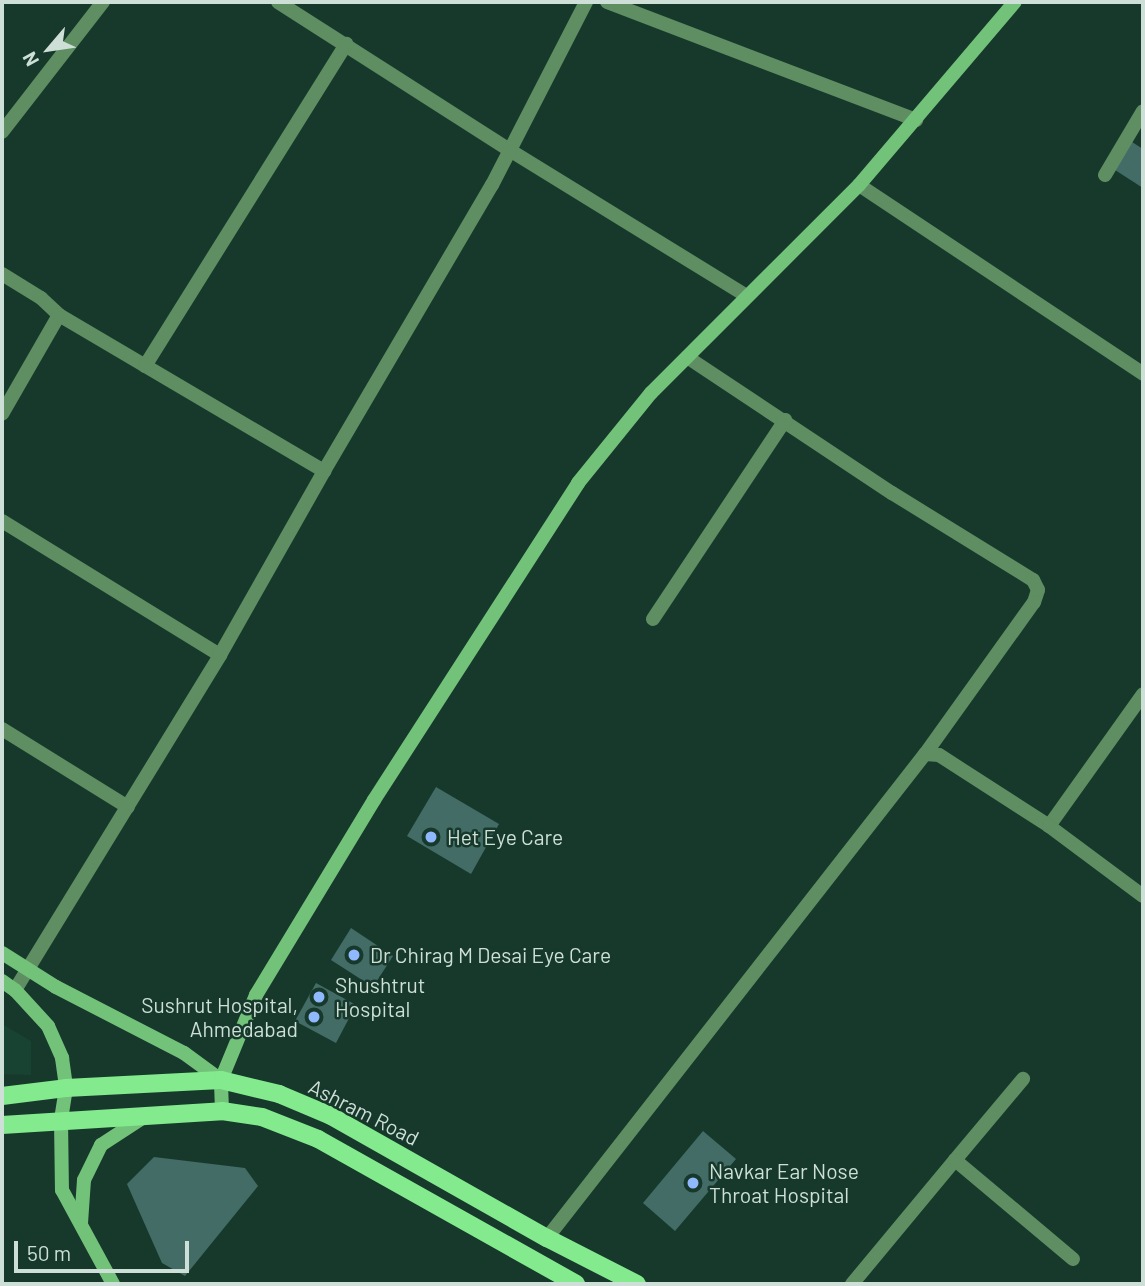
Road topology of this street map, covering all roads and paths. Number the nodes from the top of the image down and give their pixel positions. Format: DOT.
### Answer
graph roads {
  1 [pos="103,2"];
  2 [pos="278,2"];
  3 [pos="586,2"];
  4 [pos="607,2"];
  5 [pos="1015,2"];
  6 [pos="303,8"];
  7 [pos="346,44"];
  8 [pos="1143,111"];
  9 [pos="916,120"];
  10 [pos="2,132"];
  11 [pos="511,151"];
  12 [pos="1105,174"];
  13 [pos="859,185"];
  14 [pos="2,274"];
  15 [pos="747,296"];
  16 [pos="59,314"];
  17 [pos="687,357"];
  18 [pos="145,366"];
  19 [pos="1143,374"];
  20 [pos="2,414"];
  21 [pos="785,420"];
  22 [pos="324,471"];
  23 [pos="2,521"];
  24 [pos="653,619"];
  25 [pos="220,655"];
  26 [pos="1143,694"];
  27 [pos="2,729"];
  28 [pos="925,754"];
  29 [pos="128,807"];
  30 [pos="1049,826"];
  31 [pos="1143,896"];
  32 [pos="2,953"];
  33 [pos="29,970"];
  34 [pos="2,981"];
  35 [pos="15,990"];
  36 [pos="1023,1079"];
  37 [pos="221,1080"];
  38 [pos="66,1088"];
  39 [pos="2,1096"];
  40 [pos="222,1111"];
  41 [pos="147,1115"];
  42 [pos="61,1120"];
  43 [pos="2,1125"];
  44 [pos="956,1160"];
  45 [pos="81,1225"];
  46 [pos="547,1237"];
  47 [pos="1073,1259"];
  48 [pos="113,1284"];
  49 [pos="576,1284"];
  50 [pos="637,1284"];
  51 [pos="852,1284"];
  1 -- 10 [label="street"];
  2 -- 6 [label="street"];
  3 -- 11 [label="street"];
  4 -- 9 [label="street"];
  5 -- 9 [label="street"];
  6 -- 7 [label="street"];
  7 -- 11 [label="street"];
  7 -- 18 [label="street"];
  8 -- 12 [label="street"];
  9 -- 13 [label="street"];
  11 -- 15 [label="street"];
  11 -- 22 [label="street"];
  13 -- 15 [label="street"];
  13 -- 19 [label="street"];
  14 -- 16 [label="street"];
  15 -- 17 [label="street"];
  16 -- 18 [label="street"];
  16 -- 20 [label="street"];
  17 -- 21 [label="street"];
  17 -- 37 [label="street"];
  18 -- 22 [label="street"];
  21 -- 24 [label="street"];
  21 -- 28 [label="street"];
  22 -- 25 [label="street"];
  23 -- 25 [label="street"];
  25 -- 29 [label="street"];
  26 -- 30 [label="street"];
  27 -- 29 [label="street"];
  28 -- 30 [label="street"];
  28 -- 46 [label="street"];
  29 -- 33 [label="street"];
  30 -- 31 [label="street"];
  32 -- 33 [label="street"];
  33 -- 35 [label="street"];
  33 -- 37 [label="street"];
  34 -- 35 [label="street"];
  35 -- 38 [label="street"];
  36 -- 44 [label="street"];
  37 -- 38 [label="main road, Ashram Road"];
  37 -- 40 [label="street"];
  37 -- 46 [label="main road, Ashram Road"];
  38 -- 39 [label="main road, Ashram Road"];
  38 -- 42 [label="street"];
  40 -- 41 [label="main road"];
  40 -- 49 [label="main road"];
  41 -- 42 [label="main road"];
  41 -- 45 [label="street"];
  42 -- 43 [label="main road"];
  42 -- 45 [label="street"];
  44 -- 47 [label="street"];
  44 -- 51 [label="street"];
  45 -- 48 [label="street"];
  46 -- 50 [label="main road, Ashram Road"];
}
